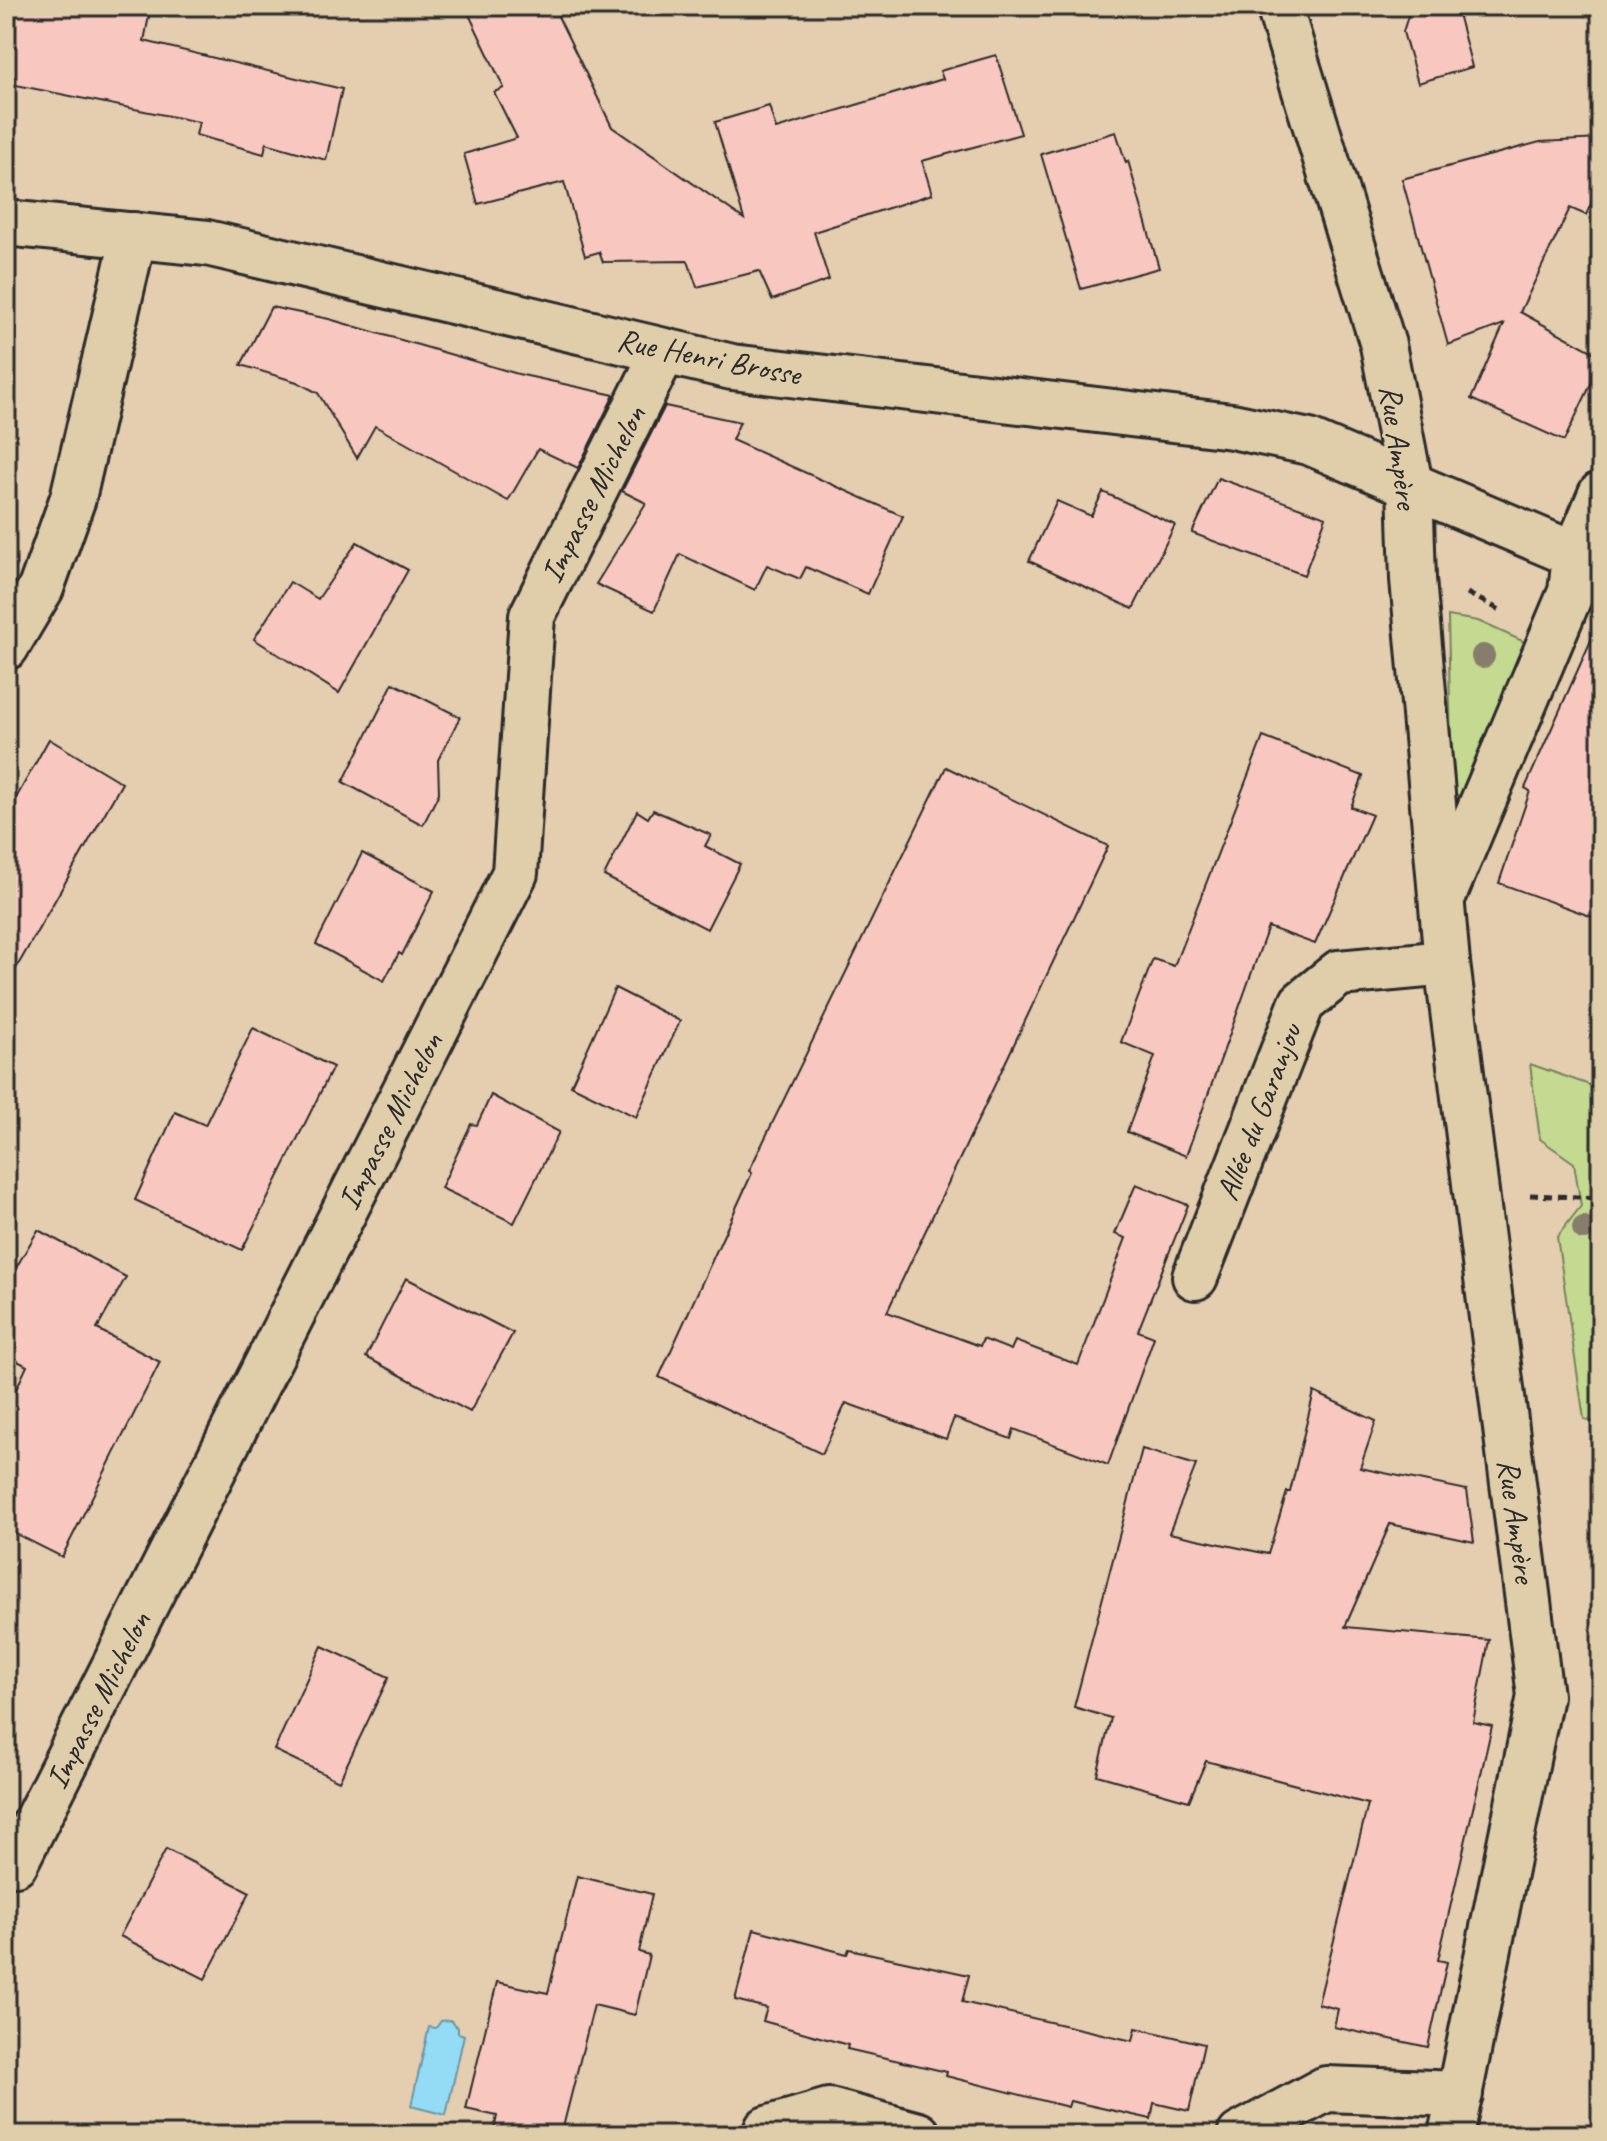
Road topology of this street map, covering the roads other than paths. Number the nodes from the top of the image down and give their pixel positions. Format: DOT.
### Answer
graph roads {
  1 [pos="1279,6"];
  2 [pos="6,223"];
  3 [pos="134,235"];
  4 [pos="664,351"];
  5 [pos="1410,485"];
  6 [pos="1601,494"];
  7 [pos="1588,561"];
  8 [pos="6,647"];
  9 [pos="1441,902"];
  10 [pos="1447,963"];
  11 [pos="1195,1277"];
  12 [pos="15,1863"];
  13 [pos="1456,2115"];
  14 [pos="767,2129"];
  15 [pos="918,2135"];
  16 [pos="1240,2135"];
  1 -- 5 [label="street, Rue Ampère"];
  2 -- 3 [label="street, Rue Henri Brosse"];
  3 -- 4 [label="street, Rue Henri Brosse"];
  3 -- 8 [label="street"];
  4 -- 5 [label="street, Rue Henri Brosse"];
  4 -- 12 [label="street, Impasse Michelon"];
  5 -- 7 [label="street, Rue Henri Brosse"];
  5 -- 9 [label="street, Rue Ampère"];
  6 -- 7 [label="street, Rue Ampère"];
  7 -- 9 [label="street, Rue Ampère"];
  9 -- 10 [label="street, Rue Ampère"];
  10 -- 11 [label="street, Allée du Garanjou"];
  10 -- 13 [label="street, Rue Ampère"];
  13 -- 16 [label="street"];
  14 -- 15 [label="street"];
}
